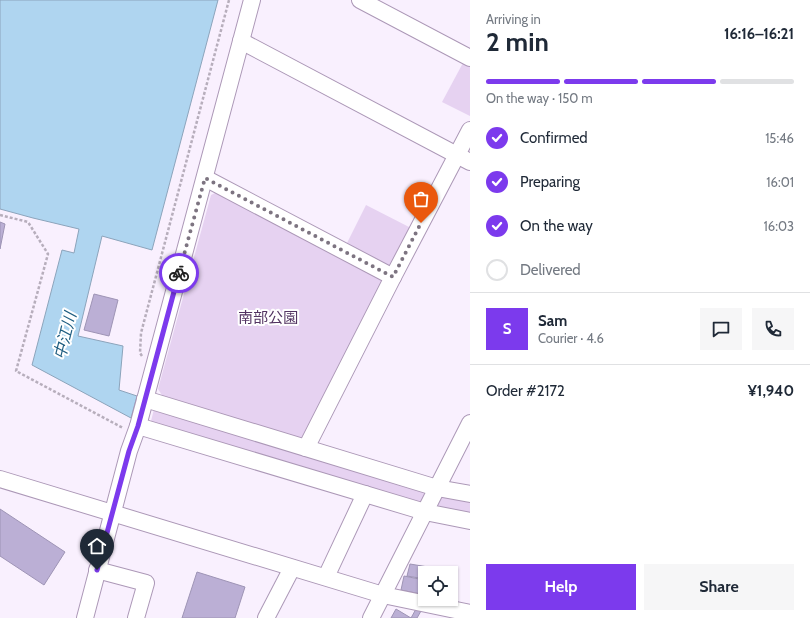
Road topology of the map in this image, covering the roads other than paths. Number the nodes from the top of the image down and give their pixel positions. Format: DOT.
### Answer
graph roads {
  1 [pos="252,0"];
  2 [pos="360,0"];
  3 [pos="241,41"];
  4 [pos="470,58"];
  5 [pos="470,130"];
  6 [pos="463,159"];
  7 [pos="205,178"];
  8 [pos="393,277"];
  9 [pos="145,399"];
  10 [pos="470,423"];
  11 [pos="137,430"];
  12 [pos="306,448"];
  13 [pos="0,479"];
  14 [pos="437,488"];
  15 [pos="366,494"];
  16 [pos="470,494"];
  17 [pos="425,512"];
  18 [pos="113,513"];
  19 [pos="470,521"];
  20 [pos="292,568"];
  21 [pos="97,570"];
  22 [pos="326,577"];
  23 [pos="383,594"];
  24 [pos="470,613"];
  25 [pos="85,618"];
  26 [pos="136,618"];
  27 [pos="266,618"];
  28 [pos="371,618"];
  1 -- 3 [label="street"];
  2 -- 4 [label="street"];
  3 -- 6 [label="street"];
  3 -- 7 [label="street"];
  5 -- 6 [label="street"];
  6 -- 8 [label="street"];
  7 -- 8 [label="street"];
  7 -- 9 [label="street"];
  8 -- 12 [label="street"];
  9 -- 11 [label="street"];
  9 -- 12 [label="street"];
  10 -- 14 [label="street"];
  11 -- 15 [label="street"];
  11 -- 18 [label="street"];
  12 -- 14 [label="street"];
  13 -- 18 [label="street"];
  14 -- 16 [label="street"];
  14 -- 17 [label="street"];
  15 -- 17 [label="street"];
  15 -- 22 [label="street"];
  17 -- 19 [label="street"];
  17 -- 23 [label="street"];
  18 -- 20 [label="street"];
  18 -- 21 [label="street"];
  20 -- 22 [label="street"];
  20 -- 27 [label="street"];
  21 -- 25 [label="street"];
  21 -- 26 [label="street"];
  22 -- 23 [label="street"];
  23 -- 24 [label="street"];
  23 -- 28 [label="street"];
}
